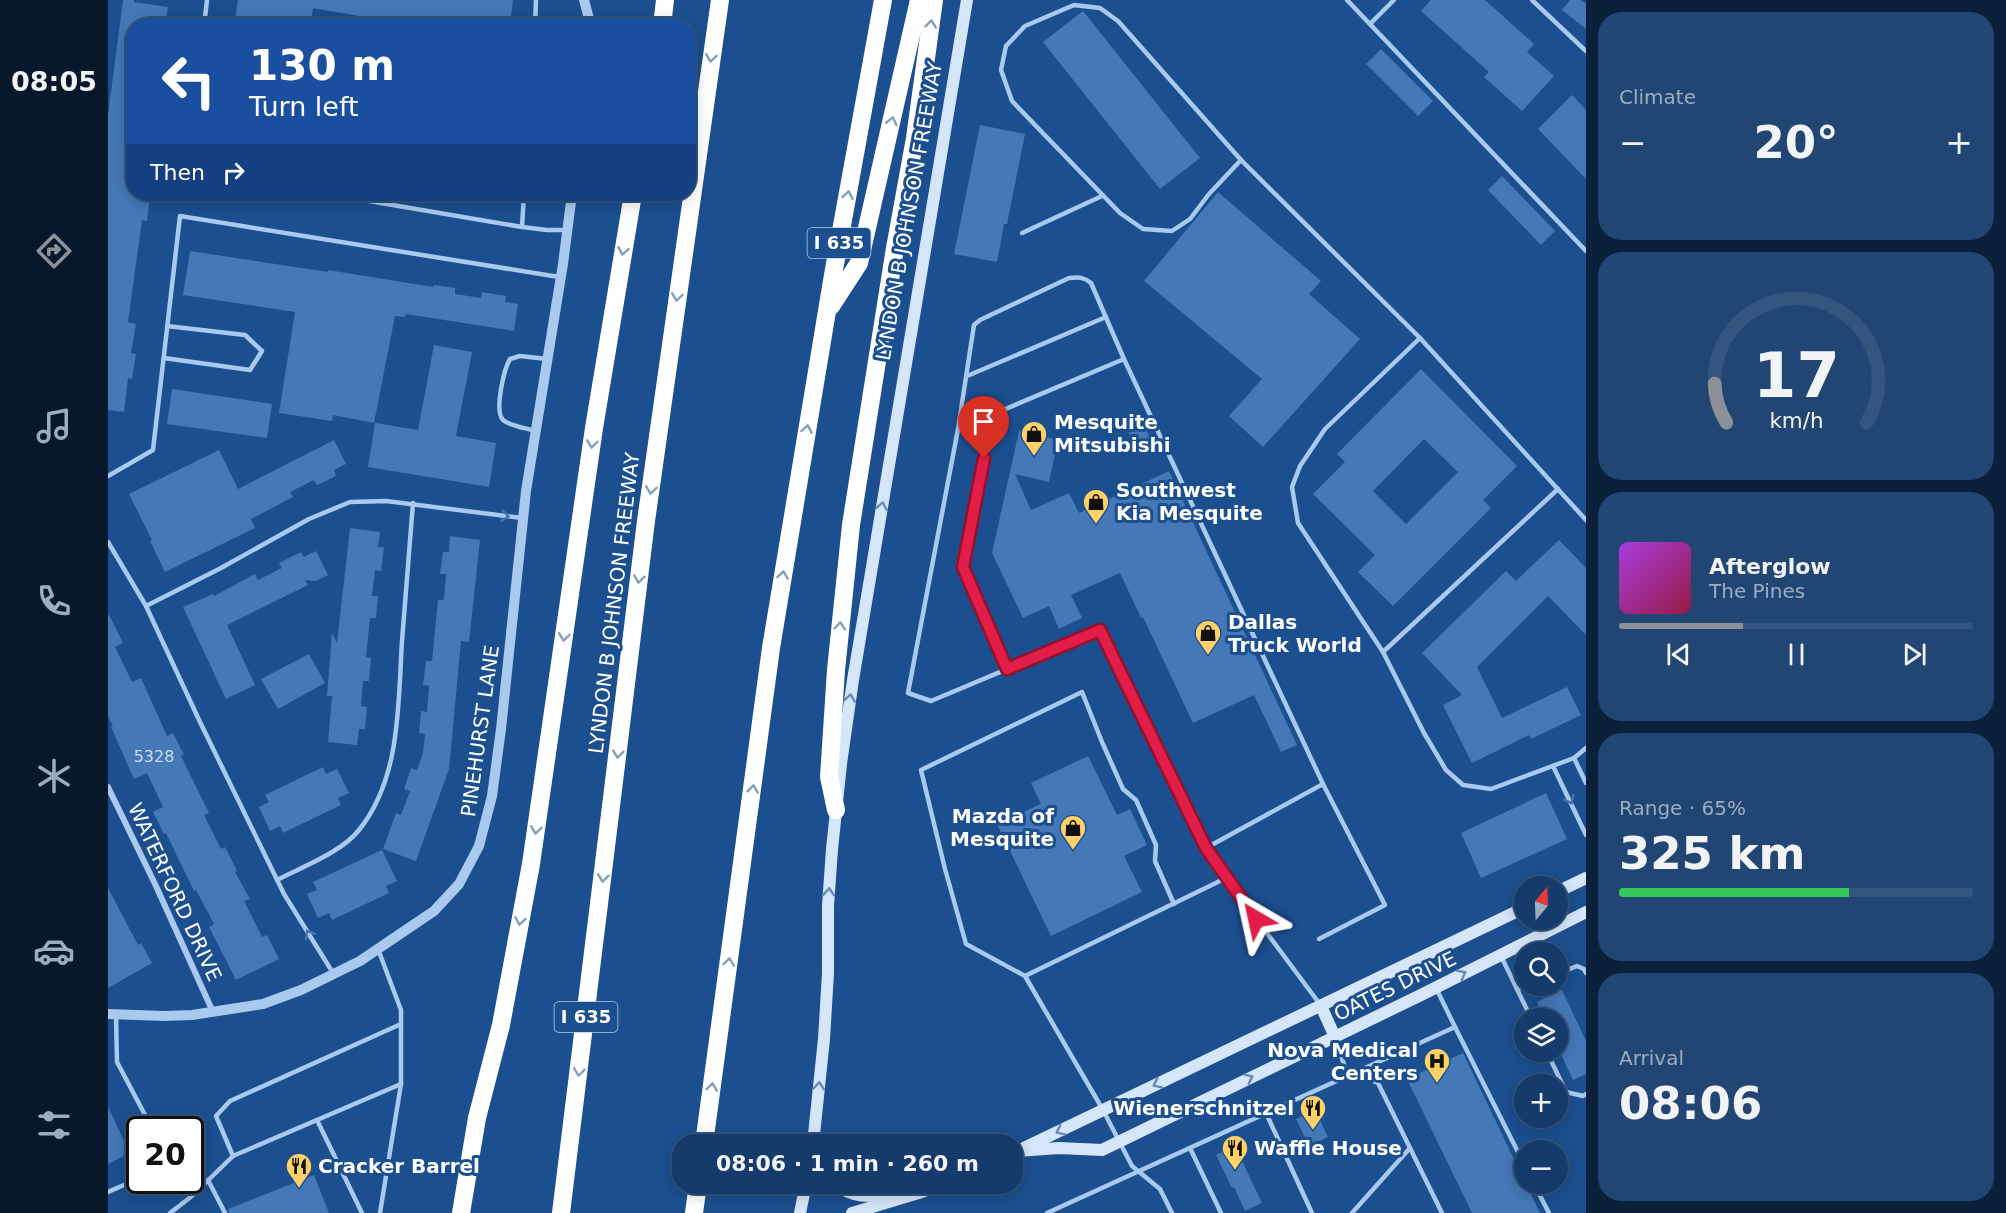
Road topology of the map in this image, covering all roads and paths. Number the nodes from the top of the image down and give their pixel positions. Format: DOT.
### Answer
graph roads {
  1 [pos="207,0"];
  2 [pos="536,0"];
  3 [pos="584,0"];
  4 [pos="665,0"];
  5 [pos="720,0"];
  6 [pos="883,0"];
  7 [pos="919,0"];
  8 [pos="934,0"];
  9 [pos="967,0"];
  10 [pos="1347,0"];
  11 [pos="1394,0"];
  12 [pos="1532,0"];
  13 [pos="205,18"];
  14 [pos="535,18"];
  15 [pos="589,18"];
  16 [pos="663,18"];
  17 [pos="1370,24"];
  18 [pos="1586,51"];
  19 [pos="1241,160"];
  20 [pos="696,163"];
  21 [pos="1102,195"];
  22 [pos="370,201"];
  23 [pos="524,201"];
  24 [pos="571,201"];
  25 [pos="632,201"];
  26 [pos="691,201"];
  27 [pos="522,226"];
  28 [pos="566,230"];
  29 [pos="1022,233"];
  30 [pos="1586,251"];
  31 [pos="560,277"];
  32 [pos="827,313"];
  33 [pos="1106,317"];
  34 [pos="167,326"];
  35 [pos="1420,338"];
  36 [pos="164,358"];
  37 [pos="547,359"];
  38 [pos="1124,359"];
  39 [pos="967,376"];
  40 [pos="993,415"];
  41 [pos="958,429"];
  42 [pos="536,431"];
  43 [pos="108,476"];
  44 [pos="1558,489"];
  45 [pos="412,503"];
  46 [pos="524,518"];
  47 [pos="1586,520"];
  48 [pos="108,542"];
  49 [pos="146,606"];
  50 [pos="1383,651"];
  51 [pos="1007,669"];
  52 [pos="1586,748"];
  53 [pos="1574,759"];
  54 [pos="1553,766"];
  55 [pos="1586,783"];
  56 [pos="1323,784"];
  57 [pos="108,787"];
  58 [pos="836,810"];
  59 [pos="1586,835"];
  60 [pos="1206,848"];
  61 [pos="1226,878"];
  62 [pos="1586,878"];
  63 [pos="277,880"];
  64 [pos="1568,887"];
  65 [pos="1174,904"];
  66 [pos="1586,912"];
  67 [pos="1514,913"];
  68 [pos="1319,939"];
  69 [pos="378,949"];
  70 [pos="1501,955"];
  71 [pos="1568,970"];
  72 [pos="1586,973"];
  73 [pos="333,974"];
  74 [pos="1025,976"];
  75 [pos="1514,983"];
  76 [pos="1436,987"];
  77 [pos="1321,1006"];
  78 [pos="213,1012"];
  79 [pos="112,1014"];
  80 [pos="401,1024"];
  81 [pos="1455,1026"];
  82 [pos="1335,1037"];
  83 [pos="117,1062"];
  84 [pos="1552,1062"];
  85 [pos="108,1064"];
  86 [pos="1354,1073"];
  87 [pos="400,1084"];
  88 [pos="1586,1094"];
  89 [pos="1103,1110"];
  90 [pos="1266,1113"];
  91 [pos="146,1116"];
  92 [pos="317,1120"];
  93 [pos="705,1134"];
  94 [pos="814,1134"];
  95 [pos="1118,1142"];
  96 [pos="1514,1144"];
  97 [pos="1023,1148"];
  98 [pos="1190,1148"];
  99 [pos="1410,1148"];
  100 [pos="1023,1151"];
  101 [pos="233,1156"];
  102 [pos="1138,1172"];
  103 [pos="208,1180"];
  104 [pos="126,1184"];
  105 [pos="108,1192"];
  106 [pos="697,1194"];
  107 [pos="804,1194"];
  108 [pos="853,1194"];
  109 [pos="897,1194"];
  110 [pos="915,1194"];
  111 [pos="1539,1194"];
  112 [pos="171,1213"];
  113 [pos="225,1213"];
  114 [pos="362,1213"];
  115 [pos="380,1213"];
  116 [pos="461,1213"];
  117 [pos="561,1213"];
  118 [pos="694,1213"];
  119 [pos="800,1213"];
  120 [pos="852,1213"];
  121 [pos="1047,1213"];
  122 [pos="1172,1213"];
  123 [pos="1221,1213"];
  124 [pos="1312,1213"];
  125 [pos="1352,1213"];
  126 [pos="1442,1213"];
  127 [pos="1549,1213"];
  1 -- 13 [label="lane"];
  2 -- 14 [label="lane"];
  3 -- 15 [label="street"];
  4 -- 16 [label="highway"];
  5 -- 20 [label="highway, LYNDON B JOHNSON FREEWAY / I 635, one-way"];
  32 -- 6 [label="highway, I 635, one-way"];
  32 -- 7 [label="highway, one-way"];
  58 -- 8 [label="highway, one-way"];
  58 -- 9 [label="main road, LYNDON B JOHNSON FREEWAY, one-way"];
  10 -- 17 [label="lane"];
  11 -- 17 [label="lane"];
  12 -- 18 [label="lane"];
  17 -- 30 [label="lane"];
  19 -- 21 [label="lane"];
  19 -- 21 [label="lane"];
  19 -- 35 [label="lane"];
  21 -- 29 [label="lane"];
  22 -- 27 [label="lane"];
  23 -- 27 [label="lane"];
  24 -- 28 [label="street, PINEHURST LANE"];
  25 -- 116 [label="highway, one-way"];
  26 -- 117 [label="highway, LYNDON B JOHNSON FREEWAY / I 635, one-way"];
  27 -- 28 [label="lane"];
  28 -- 31 [label="street, PINEHURST LANE"];
  31 -- 34 [label="lane"];
  31 -- 37 [label="street, PINEHURST LANE"];
  93 -- 32 [label="highway, I 635, one-way"];
  33 -- 38 [label="lane"];
  33 -- 39 [label="lane"];
  33 -- 39 [label="lane"];
  34 -- 36 [label="lane"];
  34 -- 36 [label="lane"];
  35 -- 44 [label="lane"];
  35 -- 50 [label="lane"];
  36 -- 43 [label="lane"];
  37 -- 42 [label="street, PINEHURST LANE"];
  37 -- 42 [label="lane"];
  38 -- 40 [label="lane"];
  38 -- 56 [label="lane"];
  39 -- 41 [label="lane"];
  40 -- 41 [label="lane"];
  40 -- 51 [label="lane"];
  41 -- 51 [label="lane"];
  42 -- 46 [label="street, PINEHURST LANE"];
  44 -- 47 [label="lane"];
  44 -- 50 [label="lane"];
  45 -- 46 [label="lane, one-way"];
  45 -- 49 [label="lane"];
  45 -- 63 [label="lane"];
  46 -- 69 [label="street, PINEHURST LANE"];
  48 -- 49 [label="lane"];
  49 -- 63 [label="lane"];
  50 -- 54 [label="lane"];
  51 -- 60 [label="lane"];
  52 -- 53 [label="lane"];
  53 -- 54 [label="lane"];
  53 -- 55 [label="lane"];
  54 -- 59 [label="lane, one-way"];
  56 -- 60 [label="lane"];
  56 -- 68 [label="lane"];
  57 -- 78 [label="street, WATERFORD DRIVE"];
  94 -- 58 [label="main road, LYNDON B JOHNSON FREEWAY, one-way"];
  60 -- 61 [label="lane"];
  61 -- 65 [label="lane"];
  61 -- 77 [label="lane"];
  62 -- 64 [label="main road"];
  73 -- 63 [label="lane, one-way"];
  65 -- 74 [label="lane"];
  65 -- 74 [label="lane"];
  66 -- 70 [label="main road, OATES DRIVE"];
  67 -- 77 [label="main road, OATES DRIVE"];
  69 -- 73 [label="street, PINEHURST LANE"];
  69 -- 80 [label="lane"];
  70 -- 75 [label="lane"];
  76 -- 70 [label="main road, OATES DRIVE, one-way"];
  71 -- 72 [label="lane"];
  73 -- 78 [label="street, PINEHURST LANE"];
  74 -- 89 [label="lane"];
  76 -- 81 [label="lane"];
  76 -- 82 [label="main road, OATES DRIVE"];
  77 -- 82 [label="main road"];
  77 -- 89 [label="main road, OATES DRIVE, one-way"];
  78 -- 79 [label="street, PINEHURST LANE"];
  79 -- 83 [label="lane"];
  80 -- 87 [label="lane"];
  80 -- 101 [label="lane"];
  81 -- 86 [label="lane"];
  81 -- 96 [label="lane"];
  82 -- 86 [label="lane"];
  95 -- 82 [label="main road, OATES DRIVE, one-way"];
  83 -- 85 [label="lane"];
  83 -- 91 [label="lane"];
  84 -- 88 [label="lane"];
  86 -- 90 [label="lane"];
  86 -- 99 [label="lane"];
  87 -- 92 [label="lane"];
  87 -- 115 [label="lane"];
  89 -- 95 [label="lane"];
  89 -- 97 [label="main road, OATES DRIVE, one-way"];
  90 -- 98 [label="lane"];
  90 -- 124 [label="lane"];
  92 -- 101 [label="lane"];
  92 -- 114 [label="lane"];
  95 -- 100 [label="main road, OATES DRIVE"];
  95 -- 102 [label="lane"];
  98 -- 102 [label="lane"];
  98 -- 123 [label="lane"];
  99 -- 125 [label="lane"];
  99 -- 126 [label="lane"];
  101 -- 103 [label="lane"];
  102 -- 121 [label="lane"];
  102 -- 122 [label="lane"];
  103 -- 112 [label="lane"];
  103 -- 113 [label="lane"];
  104 -- 105 [label="lane"];
  106 -- 118 [label="highway"];
  107 -- 119 [label="main road"];
  108 -- 109 [label="main road"];
  110 -- 120 [label="main road"];
  111 -- 127 [label="lane"];
}
